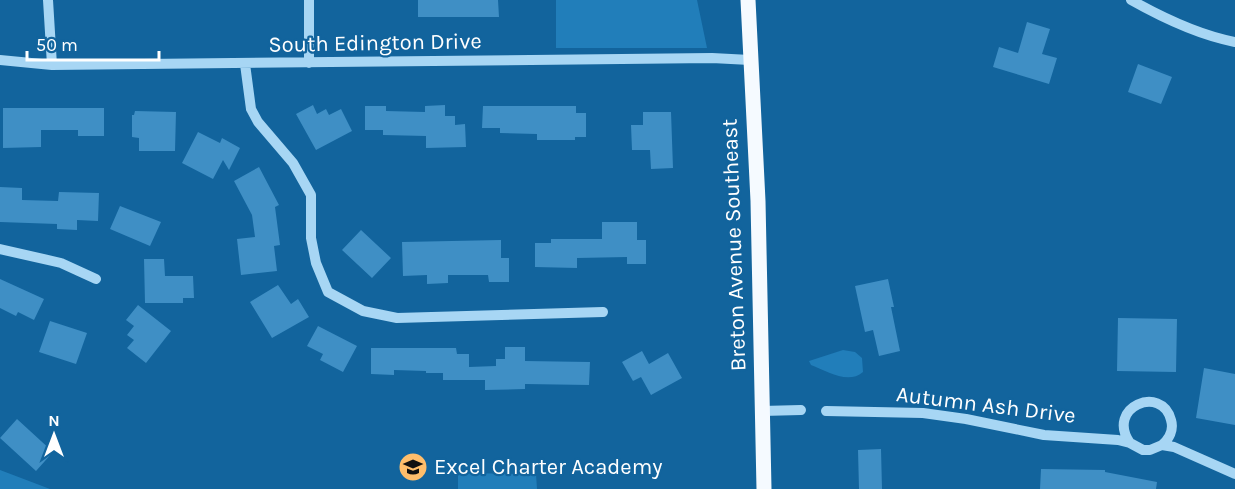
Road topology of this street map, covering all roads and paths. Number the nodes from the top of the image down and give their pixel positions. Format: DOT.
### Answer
graph roads {
  1 [pos="48,0"];
  2 [pos="309,0"];
  3 [pos="748,0"];
  4 [pos="1131,0"];
  5 [pos="1235,42"];
  6 [pos="0,60"];
  7 [pos="750,60"];
  8 [pos="309,63"];
  9 [pos="245,64"];
  10 [pos="52,65"];
  11 [pos="0,249"];
  12 [pos="96,279"];
  13 [pos="603,312"];
  14 [pos="801,410"];
  15 [pos="761,411"];
  16 [pos="826,411"];
  17 [pos="1172,426"];
  18 [pos="1123,428"];
  19 [pos="1106,439"];
  20 [pos="1130,443"];
  21 [pos="1162,445"];
  22 [pos="1184,450"];
  23 [pos="1235,474"];
  24 [pos="764,489"];
  1 -- 10 [label="street"];
  2 -- 8 [label="street"];
  3 -- 7 [label="main road, Breton Avenue Southeast"];
  4 -- 5 [label="street"];
  6 -- 10 [label="street, South Edington Drive"];
  7 -- 8 [label="street, South Edington Drive"];
  7 -- 15 [label="main road, Breton Avenue Southeast"];
  8 -- 9 [label="street, South Edington Drive"];
  9 -- 10 [label="street, South Edington Drive"];
  9 -- 13 [label="street"];
  11 -- 12 [label="street"];
  14 -- 15 [label="street"];
  15 -- 24 [label="main road, Breton Avenue Southeast"];
  16 -- 19 [label="street, Autumn Ash Drive"];
  17 -- 18 [label="street, Autumn Ash Drive"];
  17 -- 21 [label="street"];
  17 -- 22 [label="street, Autumn Ash Drive"];
  18 -- 19 [label="street, Autumn Ash Drive"];
  18 -- 20 [label="street"];
  19 -- 20 [label="street, Autumn Ash Drive"];
  20 -- 21 [label="street, Autumn Ash Drive"];
  21 -- 22 [label="street, Autumn Ash Drive"];
  22 -- 23 [label="street, Autumn Ash Drive"];
}
